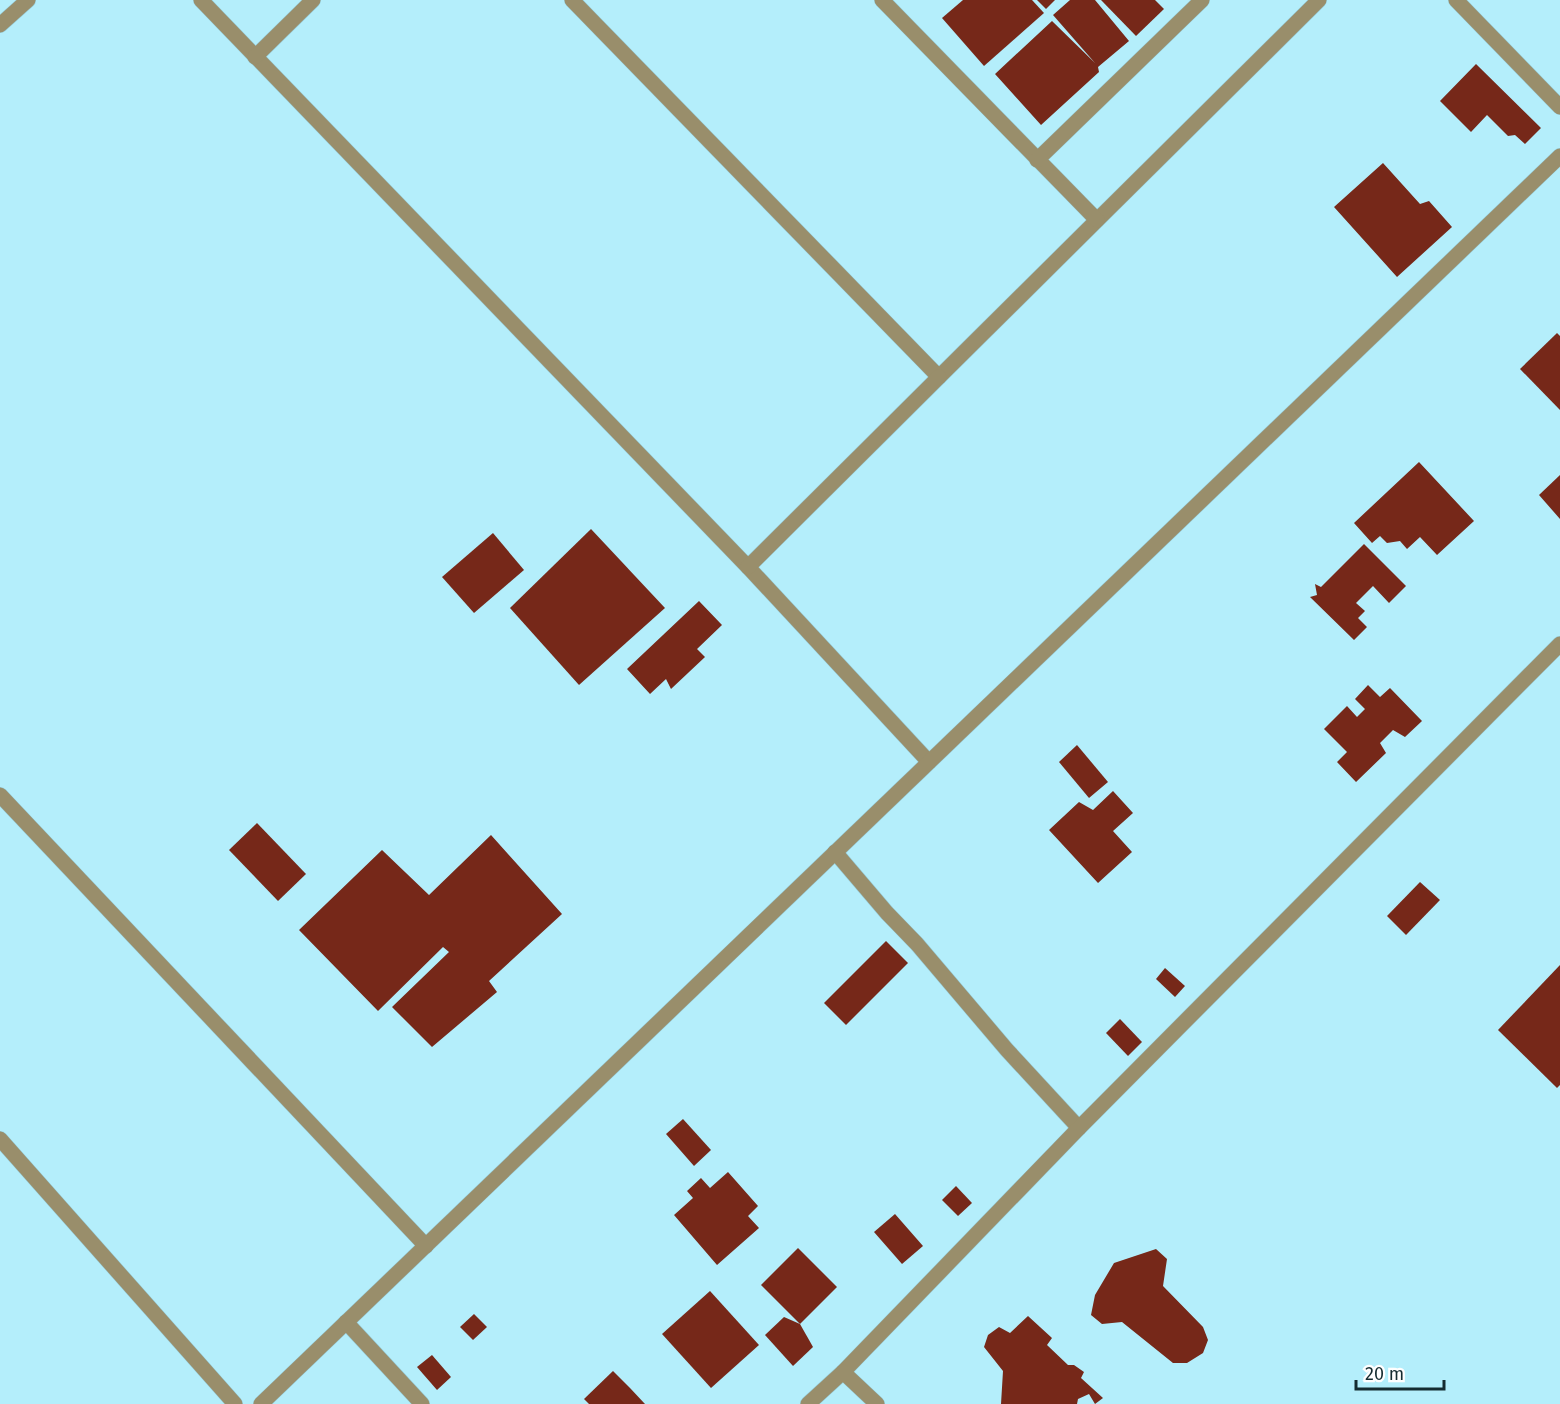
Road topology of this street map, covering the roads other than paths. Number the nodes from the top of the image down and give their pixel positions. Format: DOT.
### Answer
graph roads {
  1 [pos="28,0"];
  2 [pos="201,0"];
  3 [pos="313,0"];
  4 [pos="572,0"];
  5 [pos="882,0"];
  6 [pos="1202,0"];
  7 [pos="1320,0"];
  8 [pos="1456,0"];
  9 [pos="0,25"];
  10 [pos="255,57"];
  11 [pos="1560,107"];
  12 [pos="1560,156"];
  13 [pos="1037,160"];
  14 [pos="1097,220"];
  15 [pos="939,377"];
  16 [pos="748,567"];
  17 [pos="1560,644"];
  18 [pos="929,762"];
  19 [pos="0,795"];
  20 [pos="835,852"];
  21 [pos="1079,1128"];
  22 [pos="0,1139"];
  23 [pos="426,1246"];
  24 [pos="346,1322"];
  25 [pos="843,1372"];
  26 [pos="235,1404"];
  27 [pos="261,1404"];
  28 [pos="422,1404"];
  29 [pos="808,1404"];
  30 [pos="877,1404"];
  1 -- 9 [label="street"];
  2 -- 10 [label="street"];
  3 -- 10 [label="street"];
  4 -- 15 [label="street"];
  5 -- 13 [label="street"];
  6 -- 13 [label="street"];
  7 -- 14 [label="street"];
  8 -- 11 [label="street"];
  10 -- 16 [label="street"];
  12 -- 18 [label="street"];
  13 -- 14 [label="street"];
  14 -- 15 [label="street"];
  15 -- 16 [label="street"];
  16 -- 18 [label="street"];
  17 -- 21 [label="street"];
  18 -- 20 [label="street"];
  19 -- 23 [label="street"];
  20 -- 21 [label="street"];
  20 -- 23 [label="street"];
  21 -- 25 [label="street"];
  22 -- 26 [label="street"];
  23 -- 24 [label="street"];
  24 -- 27 [label="street"];
  24 -- 28 [label="street"];
  25 -- 29 [label="street"];
  25 -- 30 [label="street"];
}
